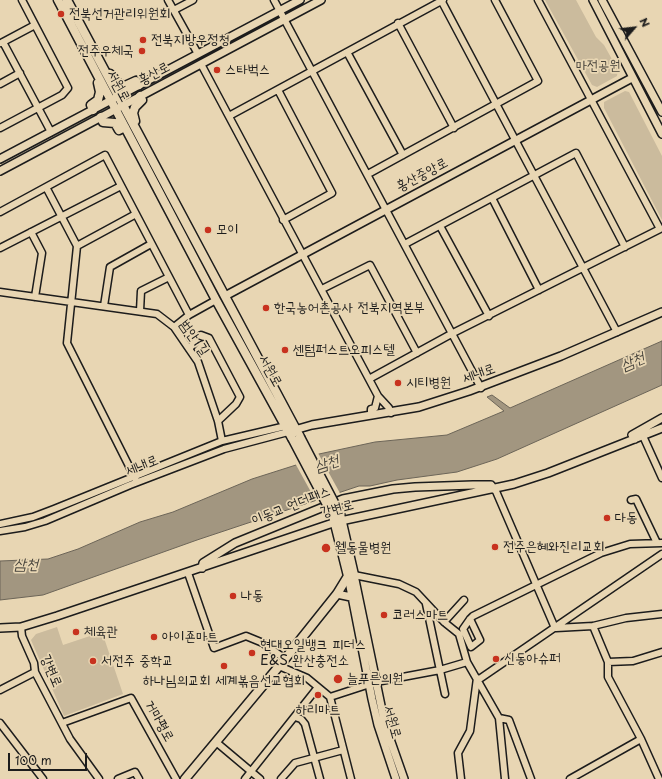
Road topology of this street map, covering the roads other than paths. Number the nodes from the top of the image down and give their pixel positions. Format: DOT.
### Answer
graph roads {
  1 [pos="22,0"];
  2 [pos="58,0"];
  3 [pos="67,0"];
  4 [pos="168,0"];
  5 [pos="193,0"];
  6 [pos="274,0"];
  7 [pos="300,0"];
  8 [pos="321,0"];
  9 [pos="442,0"];
  10 [pos="495,0"];
  11 [pos="538,0"];
  12 [pos="593,0"];
  13 [pos="602,0"];
  14 [pos="174,10"];
  15 [pos="280,11"];
  16 [pos="284,19"];
  17 [pos="398,23"];
  18 [pos="35,25"];
  19 [pos="2,43"];
  20 [pos="347,52"];
  21 [pos="198,54"];
  22 [pos="201,64"];
  23 [pos="312,71"];
  24 [pos="105,72"];
  25 [pos="20,73"];
  26 [pos="632,78"];
  27 [pos="101,81"];
  28 [pos="0,84"];
  29 [pos="139,85"];
  30 [pos="278,90"];
  31 [pos="140,96"];
  32 [pos="114,99"];
  33 [pos="592,100"];
  34 [pos="496,105"];
  35 [pos="119,107"];
  36 [pos="38,108"];
  37 [pos="93,110"];
  38 [pos="662,112"];
  39 [pos="229,116"];
  40 [pos="101,117"];
  41 [pos="128,125"];
  42 [pos="0,128"];
  43 [pos="454,128"];
  44 [pos="51,132"];
  45 [pos="662,134"];
  46 [pos="515,142"];
  47 [pos="403,155"];
  48 [pos="0,160"];
  49 [pos="0,171"];
  50 [pos="368,174"];
  51 [pos="534,176"];
  52 [pos="121,186"];
  53 [pos="46,187"];
  54 [pos="492,198"];
  55 [pos="387,209"];
  56 [pos="0,212"];
  57 [pos="136,214"];
  58 [pos="62,216"];
  59 [pos="283,220"];
  60 [pos="440,226"];
  61 [pos="31,232"];
  62 [pos="151,244"];
  63 [pos="405,244"];
  64 [pos="77,246"];
  65 [pos="626,247"];
  66 [pos="0,248"];
  67 [pos="303,254"];
  68 [pos="583,268"];
  69 [pos="169,277"];
  70 [pos="322,289"];
  71 [pos="539,290"];
  72 [pos="0,292"];
  73 [pos="225,296"];
  74 [pos="35,297"];
  75 [pos="216,300"];
  76 [pos="70,303"];
  77 [pos="104,306"];
  78 [pos="140,311"];
  79 [pos="662,312"];
  80 [pos="188,314"];
  81 [pos="489,316"];
  82 [pos="174,327"];
  83 [pos="617,332"];
  84 [pos="453,333"];
  85 [pos="189,349"];
  86 [pos="417,353"];
  87 [pos="369,379"];
  88 [pos="481,388"];
  89 [pos="378,396"];
  90 [pos="391,412"];
  91 [pos="371,415"];
  92 [pos="662,418"];
  93 [pos="218,421"];
  94 [pos="662,428"];
  95 [pos="292,432"];
  96 [pos="643,436"];
  97 [pos="635,439"];
  98 [pos="222,441"];
  99 [pos="662,478"];
  100 [pos="136,479"];
  101 [pos="495,489"];
  102 [pos="631,500"];
  103 [pos="338,518"];
  104 [pos="0,524"];
  105 [pos="0,530"];
  106 [pos="660,543"];
  107 [pos="662,554"];
  108 [pos="202,568"];
  109 [pos="188,573"];
  110 [pos="351,576"];
  111 [pos="536,584"];
  112 [pos="337,594"];
  113 [pos="351,597"];
  114 [pos="464,600"];
  115 [pos="426,602"];
  116 [pos="662,614"];
  117 [pos="470,619"];
  118 [pos="444,622"];
  119 [pos="593,626"];
  120 [pos="21,627"];
  121 [pos="0,628"];
  122 [pos="554,628"];
  123 [pos="471,646"];
  124 [pos="662,652"];
  125 [pos="465,654"];
  126 [pos="285,659"];
  127 [pos="467,662"];
  128 [pos="608,662"];
  129 [pos="279,666"];
  130 [pos="440,670"];
  131 [pos="35,672"];
  132 [pos="477,679"];
  133 [pos="376,682"];
  134 [pos="368,684"];
  135 [pos="318,687"];
  136 [pos="0,690"];
  137 [pos="445,694"];
  138 [pos="330,697"];
  139 [pos="295,717"];
  140 [pos="499,718"];
  141 [pos="62,723"];
  142 [pos="1,726"];
  143 [pos="641,739"];
  144 [pos="216,742"];
  145 [pos="343,750"];
  146 [pos="314,757"];
  147 [pos="251,772"];
  148 [pos="43,779"];
  149 [pos="99,779"];
  150 [pos="118,779"];
  151 [pos="139,779"];
  152 [pos="176,779"];
  153 [pos="185,779"];
  154 [pos="245,779"];
  155 [pos="260,779"];
  156 [pos="281,779"];
  157 [pos="320,779"];
  158 [pos="351,779"];
  159 [pos="396,779"];
  160 [pos="404,779"];
  161 [pos="461,779"];
  162 [pos="505,779"];
  163 [pos="531,779"];
  164 [pos="570,779"];
  165 [pos="658,779"];
  1 -- 18 [label="street"];
  2 -- 27 [label="main road, 서원로"];
  3 -- 24 [label="main road, 서원로"];
  4 -- 14 [label="street"];
  5 -- 14 [label="street"];
  6 -- 15 [label="street"];
  7 -- 15 [label="street, 홍산로"];
  8 -- 16 [label="street, 홍산로"];
  9 -- 17 [label="street"];
  9 -- 34 [label="street"];
  10 -- 34 [label="street"];
  11 -- 33 [label="street"];
  12 -- 26 [label="street"];
  13 -- 38 [label="street"];
  14 -- 21 [label="street"];
  15 -- 16 [label="street"];
  15 -- 21 [label="street, 홍산로"];
  16 -- 22 [label="street, 홍산로"];
  16 -- 23 [label="street"];
  17 -- 20 [label="street"];
  17 -- 43 [label="street"];
  18 -- 19 [label="street"];
  18 -- 36 [label="street"];
  19 -- 25 [label="street"];
  20 -- 23 [label="street"];
  20 -- 47 [label="street"];
  21 -- 29 [label="street, 홍산로"];
  22 -- 31 [label="street, 홍산로"];
  22 -- 39 [label="street"];
  23 -- 30 [label="street"];
  23 -- 50 [label="street"];
  24 -- 29 [label="main road"];
  24 -- 32 [label="main road, 서원로"];
  25 -- 28 [label="street"];
  25 -- 36 [label="street"];
  26 -- 33 [label="street, 홍산중앙로"];
  26 -- 45 [label="street"];
  27 -- 32 [label="main road, 서원로"];
  27 -- 37 [label="main road"];
  29 -- 32 [label="street, 홍산로"];
  30 -- 39 [label="street"];
  30 -- 59 [label="street"];
  31 -- 35 [label="street, 홍산로"];
  31 -- 41 [label="main road"];
  32 -- 35 [label="main road, 서원로"];
  32 -- 37 [label="street, 홍산로"];
  33 -- 46 [label="street, 홍산중앙로"];
  33 -- 65 [label="street"];
  34 -- 43 [label="street"];
  34 -- 46 [label="street"];
  35 -- 40 [label="street, 홍산로"];
  35 -- 41 [label="main road, 서원로"];
  36 -- 42 [label="street"];
  36 -- 44 [label="street"];
  37 -- 44 [label="street, 홍산로"];
  39 -- 59 [label="street"];
  40 -- 41 [label="main road"];
  40 -- 49 [label="street, 홍산로"];
  41 -- 73 [label="main road, 서원로"];
  41 -- 75 [label="main road, 서원로"];
  43 -- 47 [label="street"];
  44 -- 48 [label="street, 홍산로"];
  46 -- 51 [label="street"];
  46 -- 55 [label="street, 홍산중앙로"];
  47 -- 50 [label="street"];
  50 -- 55 [label="street"];
  51 -- 54 [label="street"];
  51 -- 65 [label="street"];
  51 -- 68 [label="street"];
  52 -- 53 [label="street"];
  52 -- 57 [label="street"];
  52 -- 58 [label="street"];
  53 -- 56 [label="street"];
  53 -- 58 [label="street"];
  54 -- 60 [label="street"];
  54 -- 71 [label="street"];
  55 -- 63 [label="street"];
  55 -- 67 [label="street, 홍산중앙로"];
  57 -- 62 [label="street"];
  57 -- 64 [label="street"];
  58 -- 61 [label="street"];
  58 -- 64 [label="street"];
  59 -- 67 [label="street"];
  60 -- 63 [label="street"];
  60 -- 81 [label="street"];
  61 -- 66 [label="street"];
  61 -- 74 [label="street"];
  62 -- 69 [label="street"];
  62 -- 77 [label="street"];
  63 -- 84 [label="street"];
  64 -- 76 [label="street"];
  65 -- 68 [label="street"];
  67 -- 70 [label="street"];
  67 -- 73 [label="street, 홍산중앙로"];
  68 -- 71 [label="street"];
  68 -- 83 [label="street"];
  69 -- 78 [label="street"];
  69 -- 80 [label="street"];
  70 -- 86 [label="street"];
  70 -- 87 [label="street"];
  71 -- 81 [label="street"];
  72 -- 74 [label="street, 범안1길"];
  73 -- 95 [label="main road, 서원로"];
  74 -- 76 [label="street, 범안1길"];
  75 -- 80 [label="street"];
  75 -- 95 [label="main road, 서원로"];
  76 -- 77 [label="street, 범안1길"];
  76 -- 100 [label="street"];
  77 -- 78 [label="street, 범안1길"];
  78 -- 82 [label="street, 범안1길"];
  79 -- 83 [label="street, 세내로"];
  80 -- 82 [label="street"];
  81 -- 84 [label="street"];
  82 -- 85 [label="street, 범안1길"];
  83 -- 88 [label="street, 세내로"];
  84 -- 86 [label="street"];
  84 -- 88 [label="street"];
  85 -- 93 [label="street, 범안1길"];
  85 -- 93 [label="street"];
  86 -- 87 [label="street"];
  87 -- 89 [label="street"];
  88 -- 90 [label="street, 세내로"];
  89 -- 90 [label="street"];
  89 -- 91 [label="street"];
  90 -- 91 [label="street, 세내로"];
  91 -- 95 [label="street, 세내로"];
  92 -- 97 [label="street"];
  93 -- 98 [label="street, 범안1길"];
  94 -- 96 [label="street, 강변로"];
  95 -- 98 [label="street, 세내로"];
  95 -- 100 [label="street, 세내로"];
  95 -- 103 [label="main road, 서원로, bridge"];
  96 -- 97 [label="street, 강변로"];
  96 -- 99 [label="street"];
  97 -- 101 [label="street, 강변로"];
  98 -- 100 [label="street, 세내로"];
  100 -- 104 [label="street, 세내로"];
  100 -- 105 [label="street, 세내로"];
  101 -- 103 [label="street, 강변로"];
  101 -- 108 [label="street, 이동교 언더패스"];
  101 -- 111 [label="street"];
  102 -- 106 [label="street"];
  103 -- 108 [label="street, 강변로"];
  103 -- 110 [label="main road, 서원로"];
  106 -- 111 [label="street"];
  107 -- 122 [label="street"];
  108 -- 109 [label="street, 강변로"];
  109 -- 120 [label="street, 강변로"];
  109 -- 126 [label="street"];
  110 -- 112 [label="main road"];
  110 -- 113 [label="street, 서원로"];
  110 -- 115 [label="street"];
  110 -- 133 [label="street, 서원로"];
  111 -- 117 [label="street"];
  111 -- 122 [label="street"];
  112 -- 113 [label="street"];
  112 -- 126 [label="main road"];
  113 -- 134 [label="street, 서원로"];
  114 -- 118 [label="street"];
  115 -- 118 [label="street"];
  115 -- 130 [label="street"];
  116 -- 119 [label="street"];
  117 -- 123 [label="street"];
  117 -- 123 [label="street"];
  118 -- 125 [label="street"];
  119 -- 122 [label="street"];
  119 -- 128 [label="street"];
  120 -- 121 [label="street, 강변로"];
  120 -- 131 [label="street, 강변로"];
  122 -- 132 [label="street"];
  123 -- 125 [label="street"];
  124 -- 128 [label="street"];
  125 -- 127 [label="street"];
  126 -- 129 [label="main road"];
  127 -- 130 [label="street"];
  127 -- 132 [label="street"];
  128 -- 143 [label="street"];
  129 -- 135 [label="street"];
  129 -- 144 [label="main road"];
  130 -- 133 [label="street"];
  130 -- 137 [label="street"];
  131 -- 136 [label="street"];
  131 -- 141 [label="street, 강변로"];
  132 -- 140 [label="street"];
  132 -- 161 [label="street"];
  133 -- 134 [label="street"];
  133 -- 160 [label="street, 서원로"];
  134 -- 138 [label="street"];
  134 -- 159 [label="street, 서원로"];
  135 -- 138 [label="street"];
  135 -- 139 [label="street"];
  138 -- 145 [label="street"];
  139 -- 146 [label="street"];
  139 -- 147 [label="street"];
  140 -- 162 [label="street"];
  140 -- 163 [label="street"];
  141 -- 149 [label="street, 강변로"];
  141 -- 152 [label="street, 거마평로"];
  142 -- 148 [label="street"];
  143 -- 164 [label="street"];
  143 -- 165 [label="street"];
  144 -- 147 [label="street"];
  144 -- 153 [label="main road"];
  145 -- 146 [label="street"];
  145 -- 158 [label="street"];
  146 -- 156 [label="street"];
  146 -- 157 [label="street"];
  147 -- 154 [label="street"];
  147 -- 155 [label="street"];
  150 -- 151 [label="street"];
}
